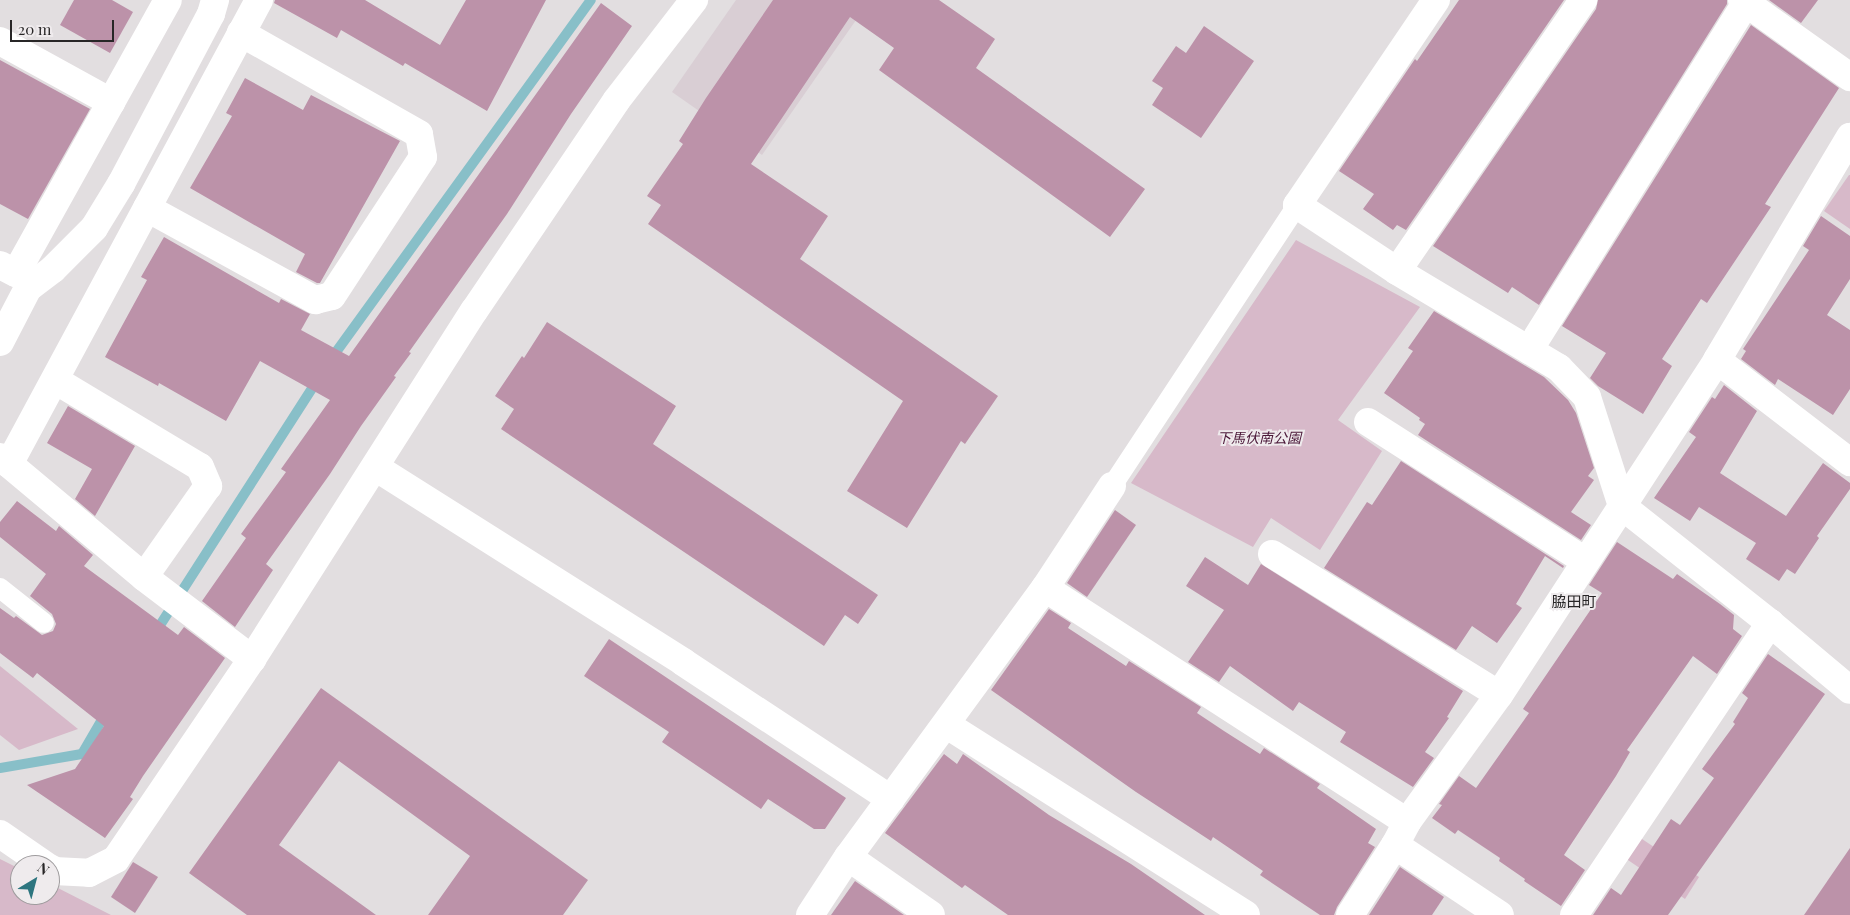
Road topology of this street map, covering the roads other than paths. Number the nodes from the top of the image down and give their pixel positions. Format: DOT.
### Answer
graph roads {
  1 [pos="168,0"];
  2 [pos="215,0"];
  3 [pos="259,0"];
  4 [pos="694,0"];
  5 [pos="1436,0"];
  6 [pos="1583,0"];
  7 [pos="1745,1"];
  8 [pos="241,33"];
  9 [pos="0,41"];
  10 [pos="1850,77"];
  11 [pos="111,102"];
  12 [pos="1850,137"];
  13 [pos="1297,205"];
  14 [pos="147,208"];
  15 [pos="0,265"];
  16 [pos="1397,271"];
  17 [pos="0,342"];
  18 [pos="1529,350"];
  19 [pos="1717,360"];
  20 [pos="55,380"];
  21 [pos="1368,422"];
  22 [pos="1846,449"];
  23 [pos="4,460"];
  24 [pos="375,467"];
  25 [pos="1112,486"];
  26 [pos="1622,506"];
  27 [pos="1272,554"];
  28 [pos="1586,561"];
  29 [pos="144,578"];
  30 [pos="0,588"];
  31 [pos="1045,588"];
  32 [pos="44,623"];
  33 [pos="1770,623"];
  34 [pos="252,659"];
  35 [pos="1850,690"];
  36 [pos="1499,695"];
  37 [pos="947,725"];
  38 [pos="891,799"];
  39 [pos="0,834"];
  40 [pos="1401,834"];
  41 [pos="30,855"];
  42 [pos="848,857"];
  43 [pos="60,871"];
  44 [pos="810,915"];
  45 [pos="932,915"];
  46 [pos="1246,915"];
  47 [pos="1350,915"];
  48 [pos="1500,915"];
  49 [pos="1574,915"];
  1 -- 11 [label="street"];
  2 -- 17 [label="street"];
  3 -- 8 [label="street"];
  4 -- 24 [label="street"];
  5 -- 13 [label="street"];
  6 -- 16 [label="street"];
  7 -- 10 [label="street"];
  7 -- 18 [label="street"];
  8 -- 14 [label="street"];
  8 -- 14 [label="street"];
  9 -- 11 [label="street"];
  11 -- 15 [label="street"];
  12 -- 19 [label="street"];
  13 -- 16 [label="street"];
  13 -- 25 [label="lane"];
  14 -- 20 [label="street"];
  16 -- 18 [label="street"];
  18 -- 26 [label="street"];
  19 -- 22 [label="street"];
  19 -- 26 [label="street"];
  20 -- 23 [label="street"];
  20 -- 29 [label="street"];
  21 -- 28 [label="street"];
  23 -- 29 [label="street"];
  24 -- 34 [label="street"];
  24 -- 38 [label="street"];
  25 -- 31 [label="street"];
  26 -- 28 [label="street"];
  26 -- 33 [label="street"];
  27 -- 36 [label="street"];
  28 -- 36 [label="street"];
  29 -- 34 [label="street"];
  30 -- 32 [label="lane"];
  31 -- 37 [label="street"];
  31 -- 40 [label="street"];
  33 -- 35 [label="street"];
  33 -- 49 [label="street"];
  34 -- 43 [label="street"];
  36 -- 40 [label="street"];
  37 -- 38 [label="street"];
  37 -- 46 [label="street"];
  38 -- 42 [label="street"];
  39 -- 41 [label="street"];
  40 -- 47 [label="street"];
  40 -- 48 [label="street"];
  42 -- 44 [label="street"];
  42 -- 45 [label="street"];
}
